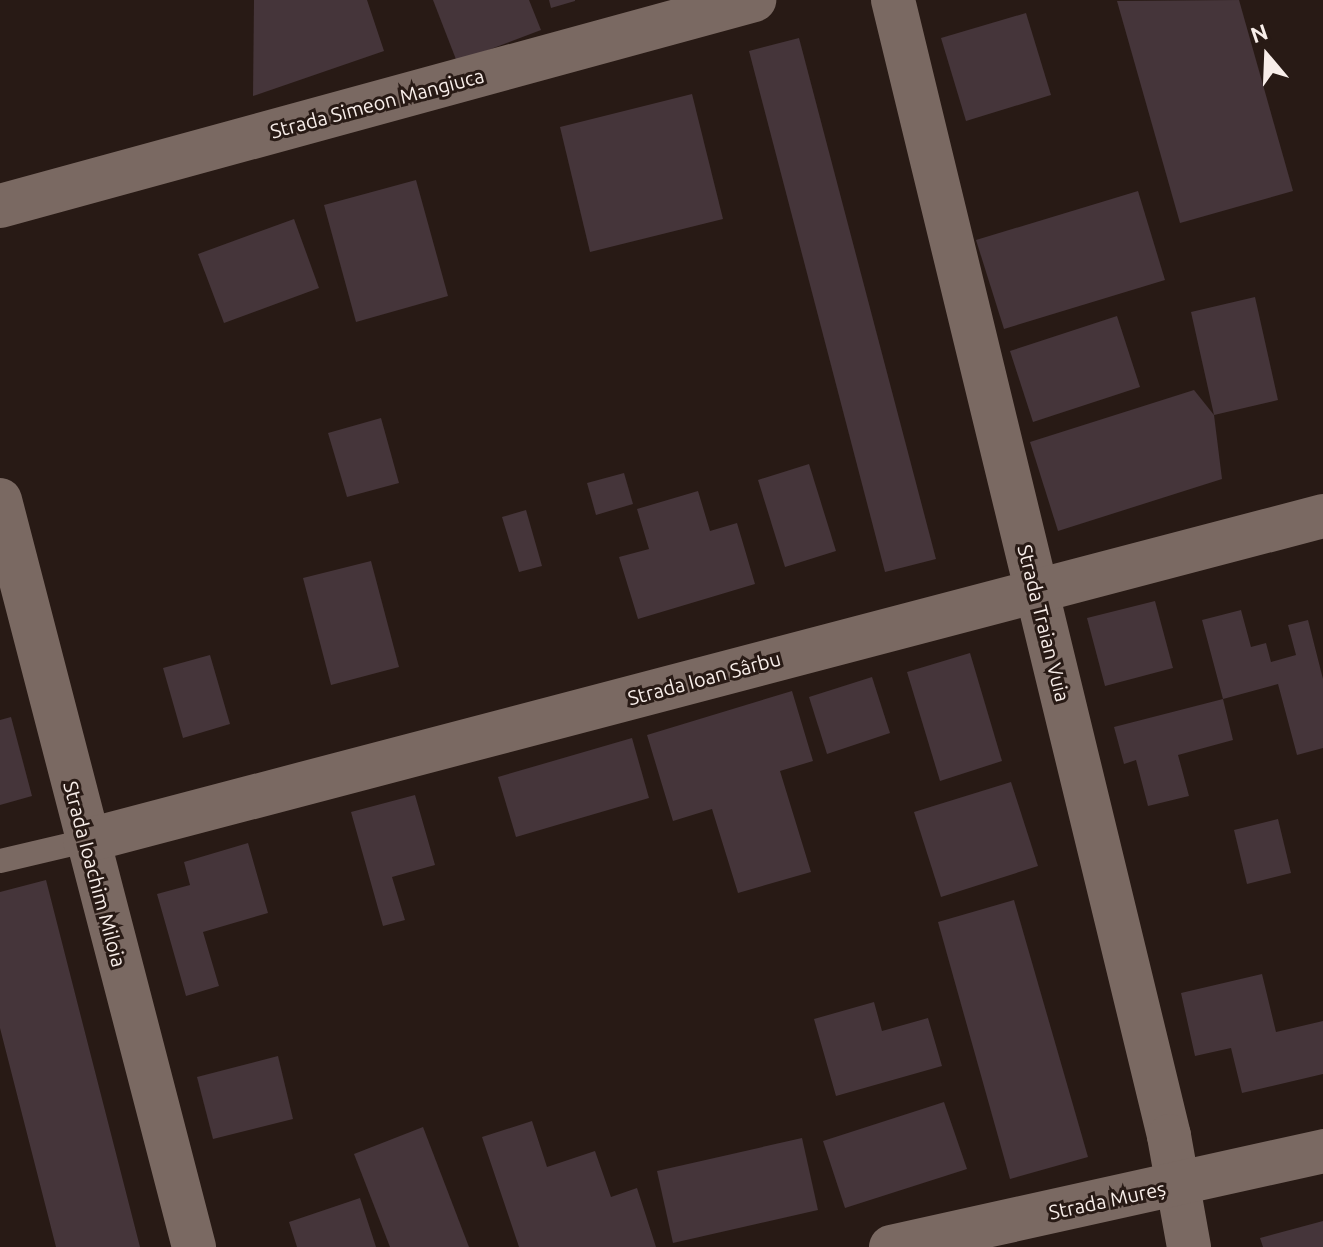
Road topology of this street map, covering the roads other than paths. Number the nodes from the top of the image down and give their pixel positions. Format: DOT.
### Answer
graph roads {
  1 [pos="754,0"];
  2 [pos="893,0"];
  3 [pos="0,206"];
  4 [pos="0,500"];
  5 [pos="1323,516"];
  6 [pos="1036,591"];
  7 [pos="85,841"];
  8 [pos="0,861"];
  9 [pos="1323,1151"];
  10 [pos="1176,1184"];
  11 [pos="194,1247"];
  12 [pos="891,1247"];
  13 [pos="1189,1247"];
  1 -- 3 [label="street, Strada Simeon Mangiuca"];
  2 -- 6 [label="street, Strada Traian Vuia"];
  4 -- 7 [label="street, Strada Ioachim Miloia"];
  5 -- 6 [label="street, Strada Ioan Sârbu"];
  6 -- 7 [label="street, Strada Ioan Sârbu"];
  6 -- 10 [label="street, Strada Traian Vuia"];
  7 -- 8 [label="lane"];
  7 -- 11 [label="street, Strada Ioachim Miloia"];
  9 -- 10 [label="street, Strada Mureș"];
  10 -- 12 [label="street, Strada Mureș"];
  10 -- 13 [label="street, Strada Traian Vuia"];
}
